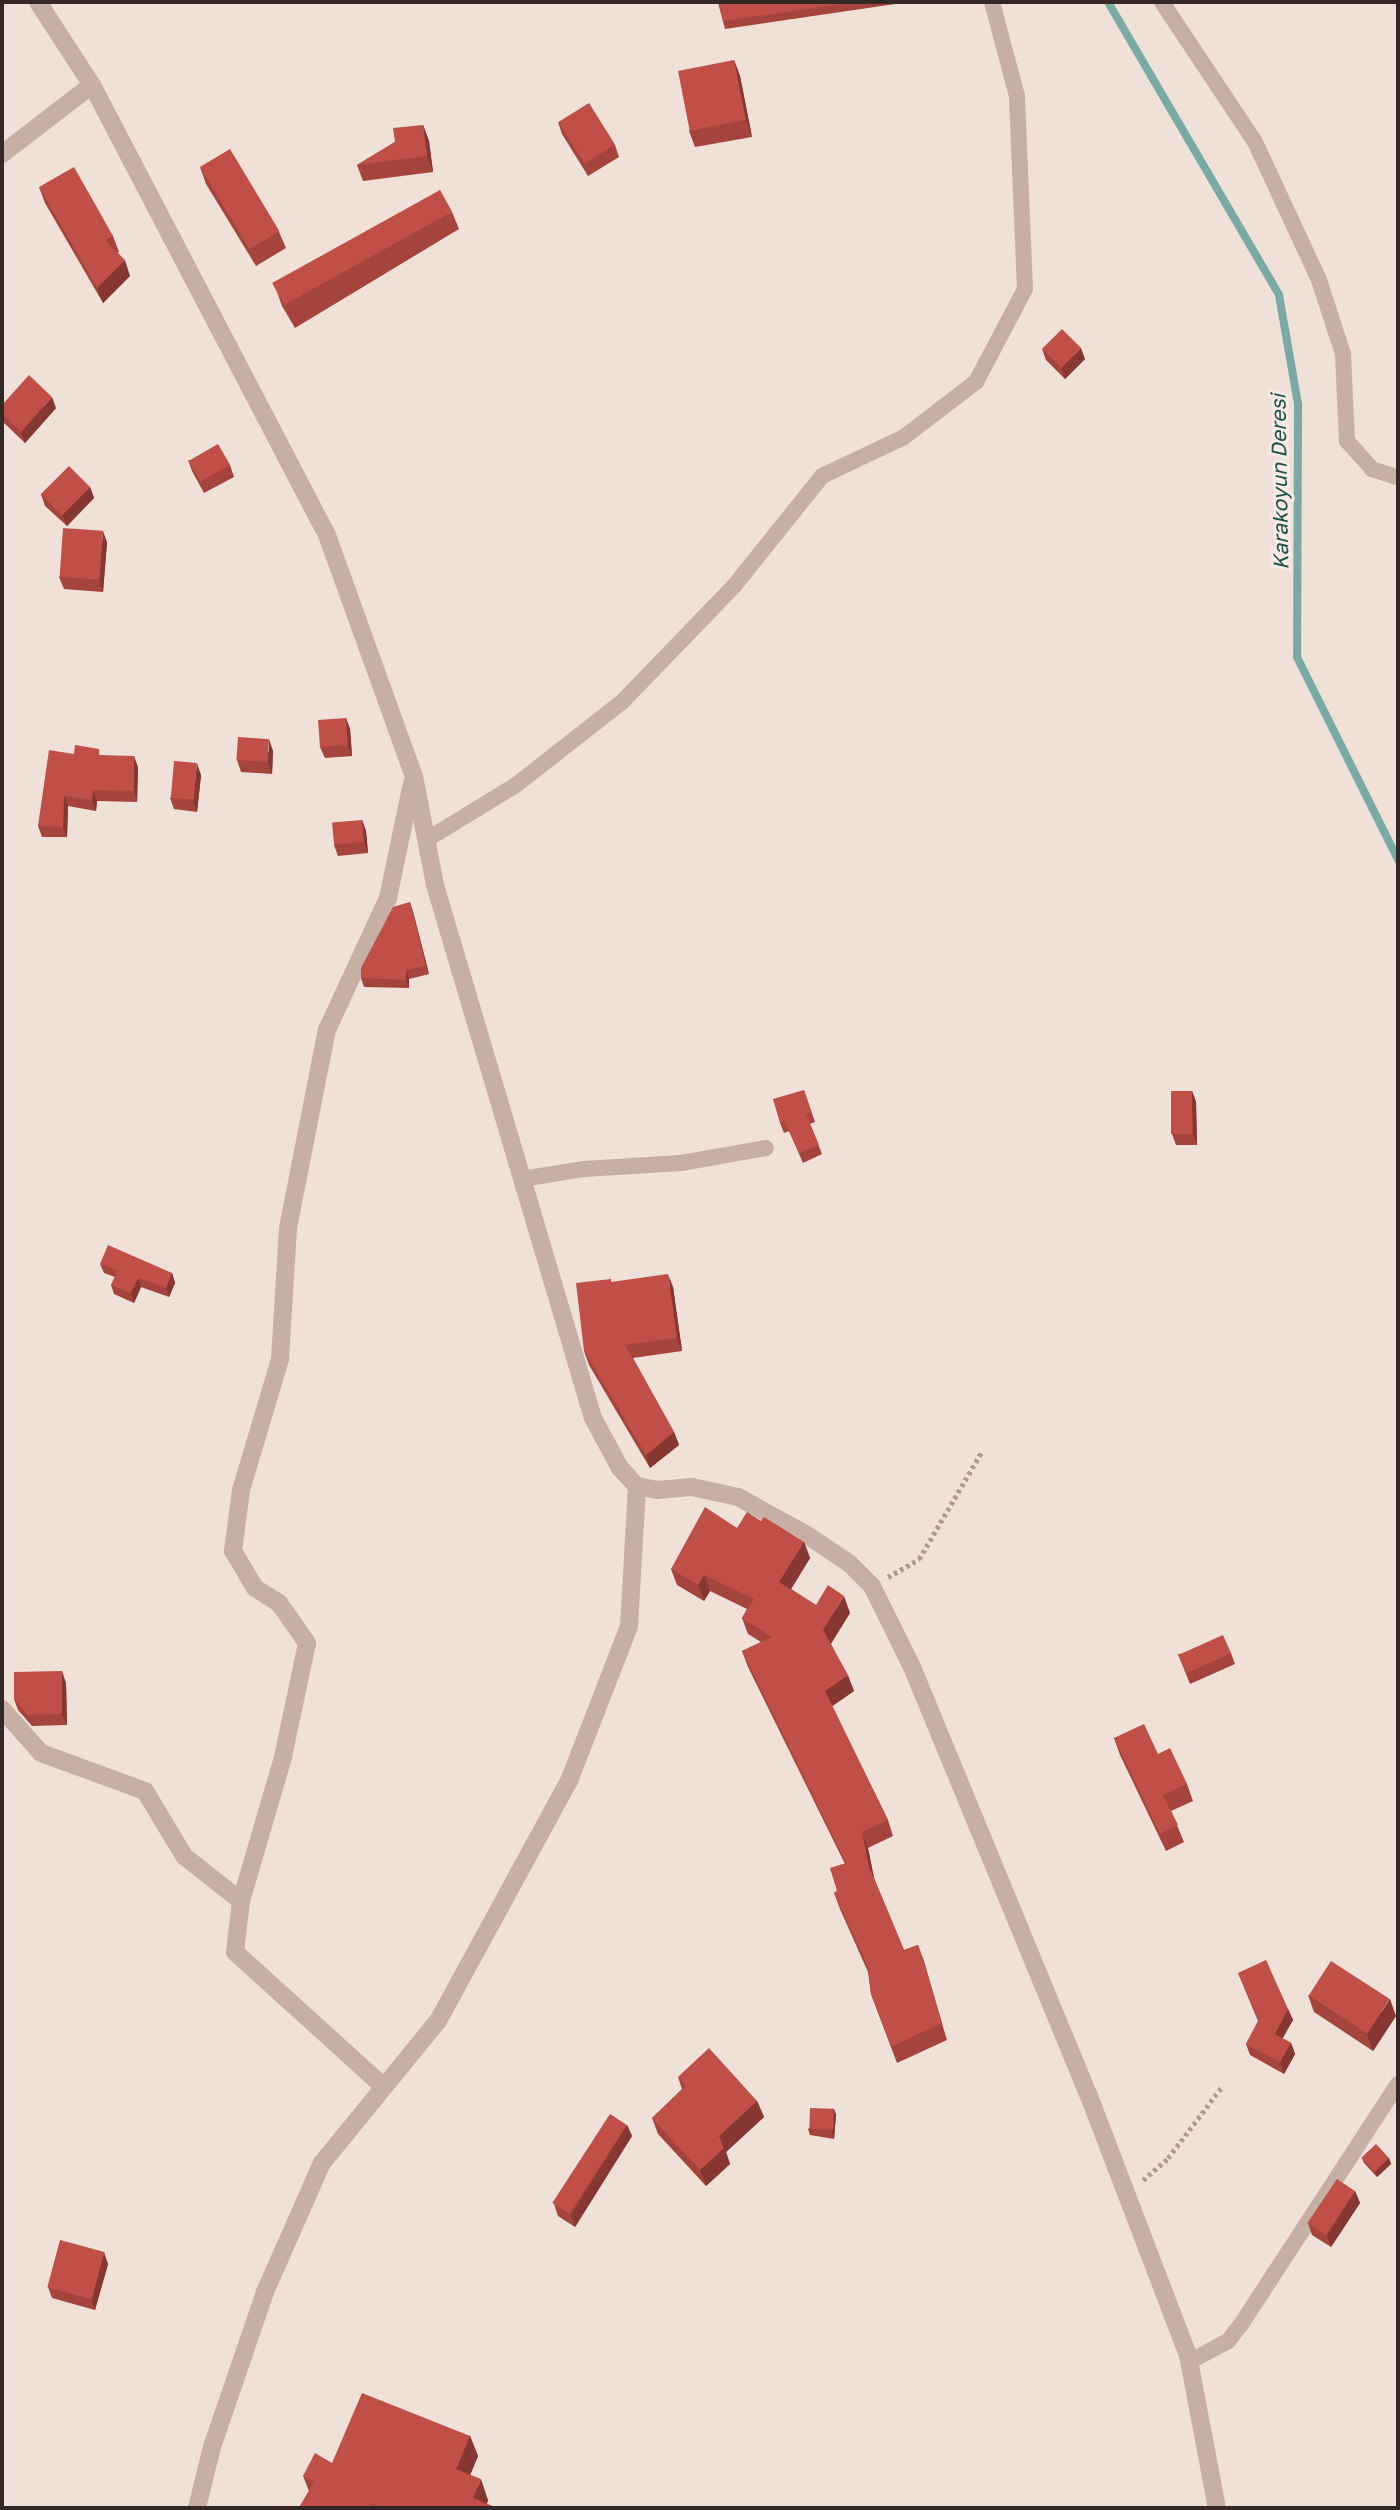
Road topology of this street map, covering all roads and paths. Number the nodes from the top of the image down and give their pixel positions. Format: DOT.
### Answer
graph roads {
  1 [pos="38,2"];
  2 [pos="992,2"];
  3 [pos="1162,2"];
  4 [pos="92,85"];
  5 [pos="2,154"];
  6 [pos="1397,477"];
  7 [pos="414,776"];
  8 [pos="426,840"];
  9 [pos="766,1148"];
  10 [pos="522,1179"];
  11 [pos="982,1451"];
  12 [pos="637,1486"];
  13 [pos="872,1586"];
  14 [pos="2,1709"];
  15 [pos="241,1901"];
  16 [pos="1398,2084"];
  17 [pos="384,2087"];
  18 [pos="1221,2088"];
  19 [pos="1127,2194"];
  20 [pos="1189,2362"];
  21 [pos="197,2508"];
  22 [pos="1217,2508"];
  1 -- 4 [label="street"];
  2 -- 8 [label="lane"];
  3 -- 6 [label="lane"];
  4 -- 5 [label="street"];
  4 -- 7 [label="street"];
  7 -- 8 [label="street"];
  7 -- 15 [label="street"];
  8 -- 10 [label="street"];
  9 -- 10 [label="lane"];
  10 -- 12 [label="street"];
  11 -- 13 [label="path"];
  12 -- 13 [label="street"];
  12 -- 17 [label="street"];
  13 -- 19 [label="street"];
  14 -- 15 [label="street"];
  15 -- 17 [label="street"];
  16 -- 20 [label="lane"];
  17 -- 21 [label="street"];
  18 -- 19 [label="path"];
  19 -- 20 [label="street"];
  20 -- 22 [label="street"];
}
